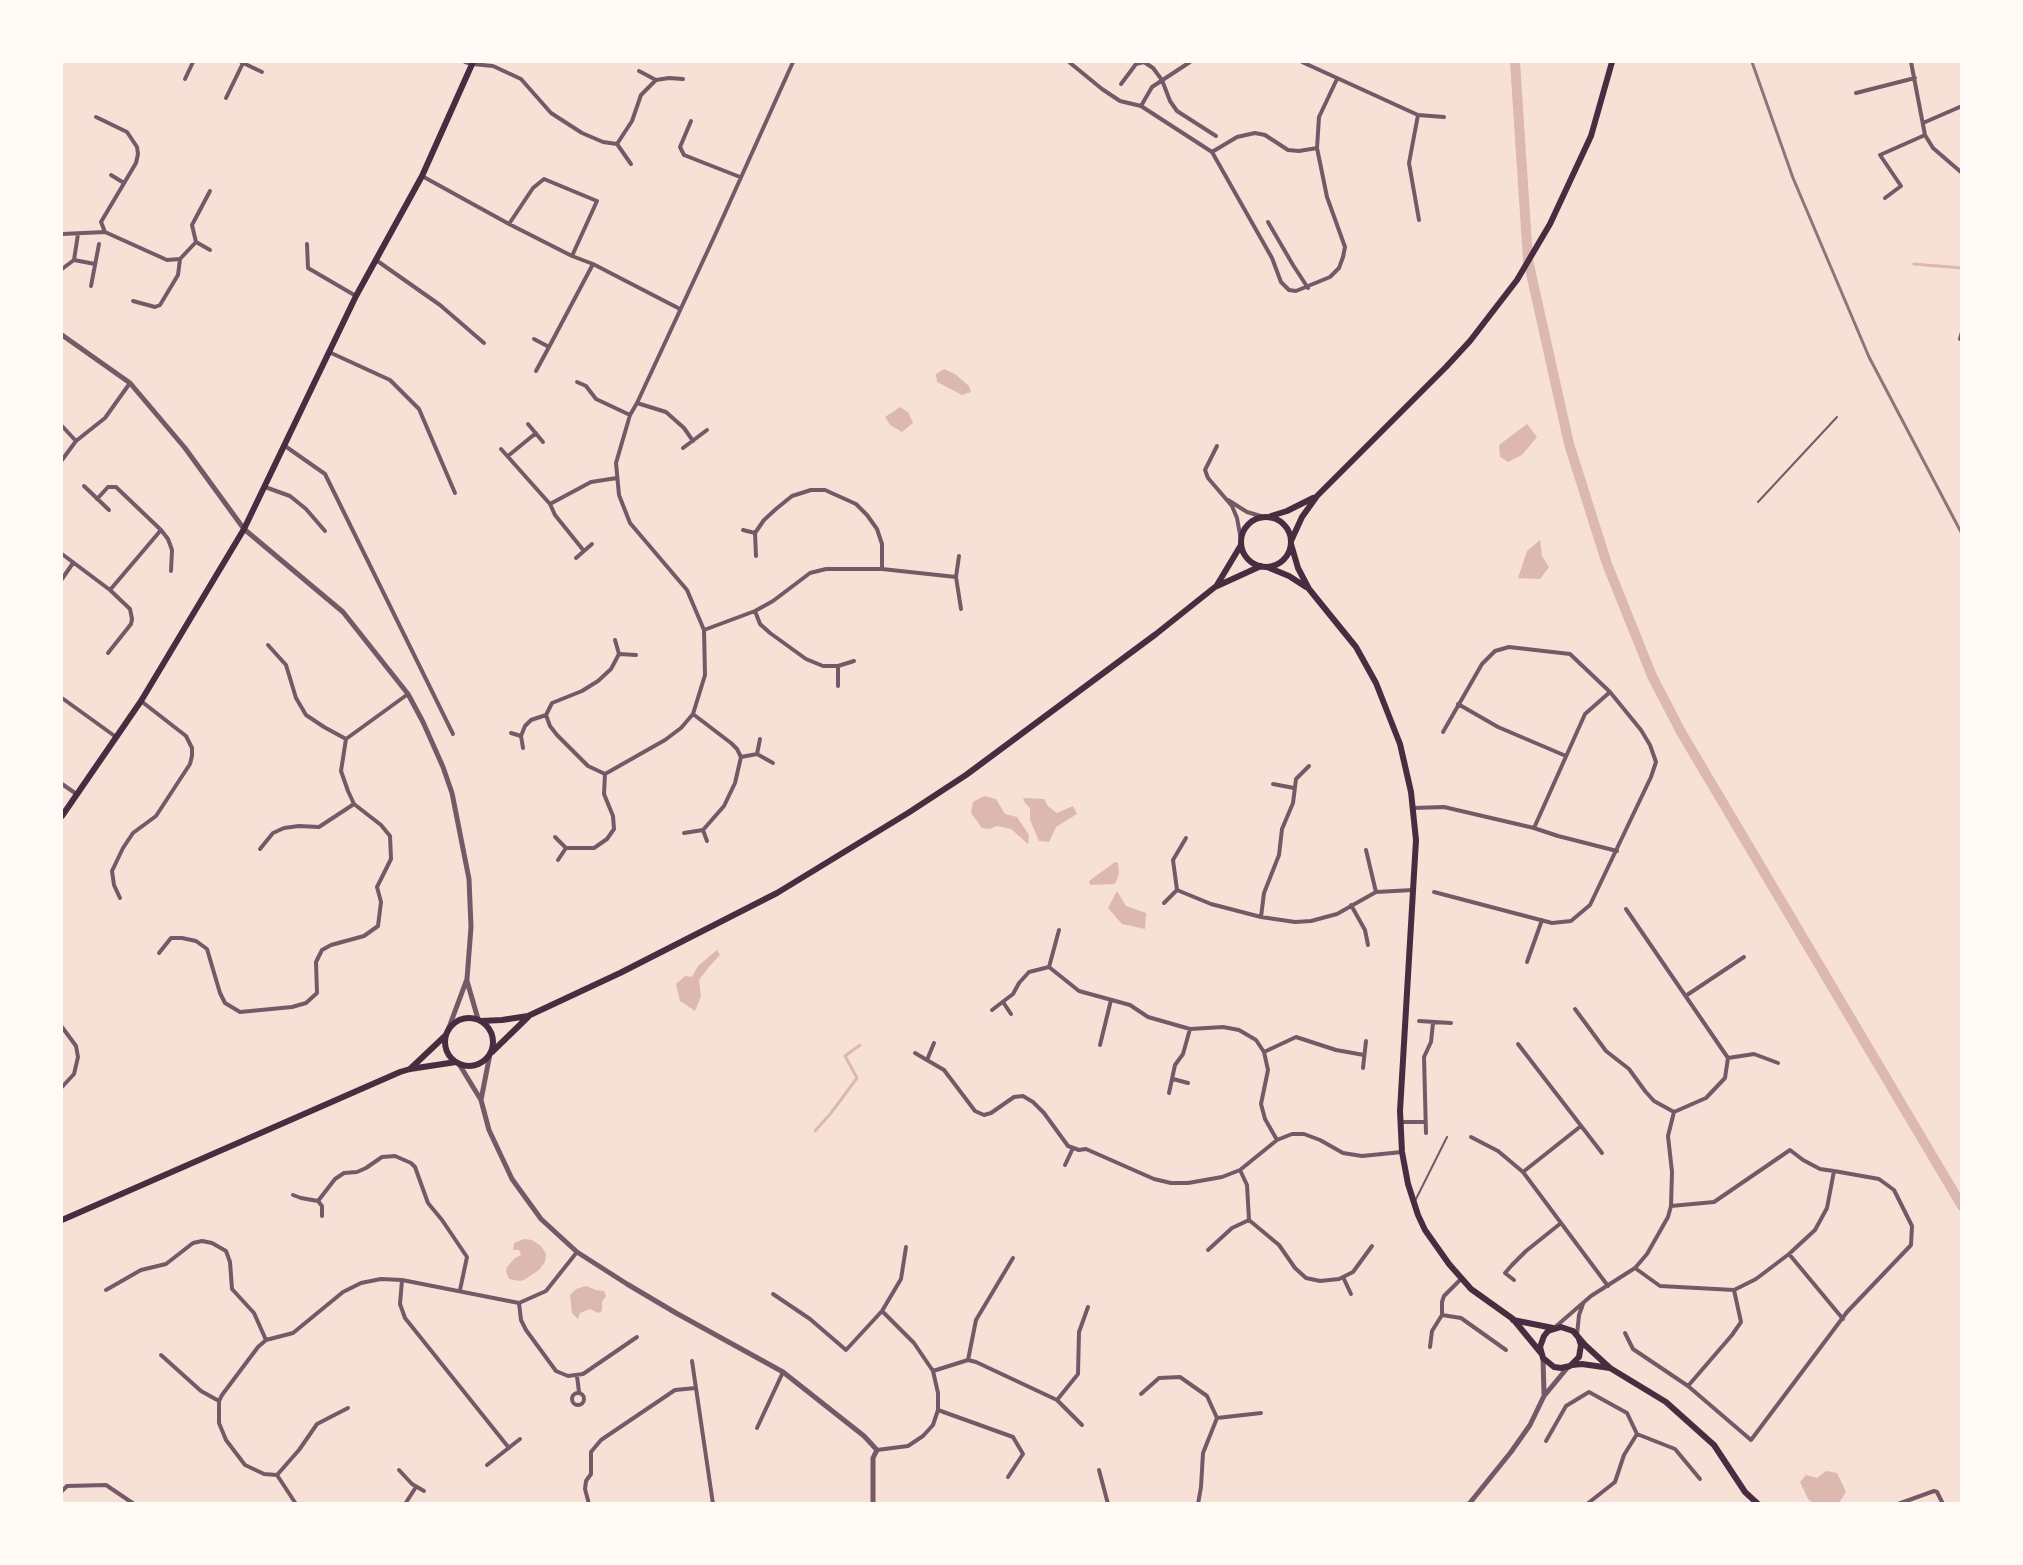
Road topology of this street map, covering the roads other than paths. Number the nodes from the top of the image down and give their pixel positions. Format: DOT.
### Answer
graph roads {
  1 [pos="194,62"];
  2 [pos="242,62"];
  3 [pos="470,62"];
  4 [pos="794,62"];
  5 [pos="1069,62"];
  6 [pos="1190,62"];
  7 [pos="1302,62"];
  8 [pos="1612,62"];
  9 [pos="1911,62"];
  10 [pos="639,71"];
  11 [pos="262,72"];
  12 [pos="1915,78"];
  13 [pos="184,79"];
  14 [pos="683,79"];
  15 [pos="1337,79"];
  16 [pos="656,80"];
  17 [pos="1162,80"];
  18 [pos="1121,84"];
  19 [pos="1856,93"];
  20 [pos="226,98"];
  21 [pos="1142,106"];
  22 [pos="1962,106"];
  23 [pos="1418,115"];
  24 [pos="96,117"];
  25 [pos="1444,117"];
  26 [pos="691,121"];
  27 [pos="1923,123"];
  28 [pos="1925,135"];
  29 [pos="1216,136"];
  30 [pos="617,144"];
  31 [pos="1317,148"];
  32 [pos="1212,152"];
  33 [pos="631,164"];
  34 [pos="1962,173"];
  35 [pos="111,175"];
  36 [pos="422,176"];
  37 [pos="740,177"];
  38 [pos="124,183"];
  39 [pos="210,191"];
  40 [pos="1885,198"];
  41 [pos="1419,220"];
  42 [pos="1268,222"];
  43 [pos="509,224"];
  44 [pos="105,232"];
  45 [pos="62,234"];
  46 [pos="78,234"];
  47 [pos="196,242"];
  48 [pos="99,244"];
  49 [pos="307,244"];
  50 [pos="210,250"];
  51 [pos="572,256"];
  52 [pos="376,259"];
  53 [pos="74,260"];
  54 [pos="180,260"];
  55 [pos="95,264"];
  56 [pos="593,264"];
  57 [pos="62,269"];
  58 [pos="91,286"];
  59 [pos="1308,288"];
  60 [pos="356,296"];
  61 [pos="133,302"];
  62 [pos="680,309"];
  63 [pos="1962,332"];
  64 [pos="62,335"];
  65 [pos="534,339"];
  66 [pos="1960,339"];
  67 [pos="484,343"];
  68 [pos="549,347"];
  69 [pos="329,351"];
  70 [pos="536,371"];
  71 [pos="577,382"];
  72 [pos="130,383"];
  73 [pos="637,403"];
  74 [pos="630,415"];
  75 [pos="1837,417"];
  76 [pos="528,424"];
  77 [pos="62,426"];
  78 [pos="707,430"];
  79 [pos="536,433"];
  80 [pos="76,441"];
  81 [pos="693,441"];
  82 [pos="543,442"];
  83 [pos="285,446"];
  84 [pos="1217,446"];
  85 [pos="683,448"];
  86 [pos="501,449"];
  87 [pos="508,456"];
  88 [pos="62,460"];
  89 [pos="616,477"];
  90 [pos="84,486"];
  91 [pos="265,487"];
  92 [pos="455,494"];
  93 [pos="1317,496"];
  94 [pos="97,499"];
  95 [pos="1228,500"];
  96 [pos="1758,502"];
  97 [pos="550,504"];
  98 [pos="109,510"];
  99 [pos="1266,517"];
  100 [pos="244,529"];
  101 [pos="161,530"];
  102 [pos="743,530"];
  103 [pos="325,531"];
  104 [pos="755,533"];
  105 [pos="1241,542"];
  106 [pos="1291,543"];
  107 [pos="592,544"];
  108 [pos="584,551"];
  109 [pos="62,554"];
  110 [pos="756,556"];
  111 [pos="959,556"];
  112 [pos="576,558"];
  113 [pos="73,563"];
  114 [pos="1263,566"];
  115 [pos="882,569"];
  116 [pos="171,571"];
  117 [pos="956,577"];
  118 [pos="62,579"];
  119 [pos="1215,587"];
  120 [pos="1309,589"];
  121 [pos="110,590"];
  122 [pos="961,609"];
  123 [pos="755,611"];
  124 [pos="704,630"];
  125 [pos="615,640"];
  126 [pos="268,645"];
  127 [pos="108,652"];
  128 [pos="619,654"];
  129 [pos="636,655"];
  130 [pos="854,661"];
  131 [pos="838,666"];
  132 [pos="838,686"];
  133 [pos="1610,692"];
  134 [pos="408,694"];
  135 [pos="62,698"];
  136 [pos="141,701"];
  137 [pos="1458,704"];
  138 [pos="693,714"];
  139 [pos="546,715"];
  140 [pos="1443,732"];
  141 [pos="511,733"];
  142 [pos="453,734"];
  143 [pos="116,736"];
  144 [pos="521,736"];
  145 [pos="346,739"];
  146 [pos="760,739"];
  147 [pos="523,748"];
  148 [pos="757,754"];
  149 [pos="1566,756"];
  150 [pos="741,757"];
  151 [pos="773,763"];
  152 [pos="1310,766"];
  153 [pos="604,774"];
  154 [pos="1274,783"];
  155 [pos="62,784"];
  156 [pos="1294,788"];
  157 [pos="75,793"];
  158 [pos="354,804"];
  159 [pos="1413,808"];
  160 [pos="62,816"];
  161 [pos="1534,828"];
  162 [pos="703,830"];
  163 [pos="684,833"];
  164 [pos="555,837"];
  165 [pos="1186,838"];
  166 [pos="707,841"];
  167 [pos="566,848"];
  168 [pos="260,849"];
  169 [pos="1366,850"];
  170 [pos="1617,851"];
  171 [pos="558,860"];
  172 [pos="1177,890"];
  173 [pos="1414,890"];
  174 [pos="1376,892"];
  175 [pos="1434,892"];
  176 [pos="120,898"];
  177 [pos="1164,903"];
  178 [pos="1352,905"];
  179 [pos="1626,909"];
  180 [pos="1261,917"];
  181 [pos="1542,920"];
  182 [pos="1059,930"];
  183 [pos="1368,945"];
  184 [pos="159,953"];
  185 [pos="1744,957"];
  186 [pos="1527,962"];
  187 [pos="1049,967"];
  188 [pos="467,979"];
  189 [pos="1687,994"];
  190 [pos="1111,1000"];
  191 [pos="1003,1002"];
  192 [pos="1575,1009"];
  193 [pos="992,1010"];
  194 [pos="1011,1014"];
  195 [pos="528,1017"];
  196 [pos="479,1020"];
  197 [pos="1419,1021"];
  198 [pos="1433,1023"];
  199 [pos="1451,1023"];
  200 [pos="62,1027"];
  201 [pos="1190,1029"];
  202 [pos="447,1032"];
  203 [pos="1366,1041"];
  204 [pos="934,1043"];
  205 [pos="1518,1044"];
  206 [pos="1100,1045"];
  207 [pos="1264,1052"];
  208 [pos="491,1053"];
  209 [pos="915,1053"];
  210 [pos="1364,1055"];
  211 [pos="1728,1058"];
  212 [pos="927,1060"];
  213 [pos="458,1063"];
  214 [pos="1778,1063"];
  215 [pos="1363,1068"];
  216 [pos="410,1069"];
  217 [pos="1173,1078"];
  218 [pos="1188,1083"];
  219 [pos="62,1087"];
  220 [pos="1169,1093"];
  221 [pos="481,1100"];
  222 [pos="1674,1112"];
  223 [pos="1400,1122"];
  224 [pos="1425,1122"];
  225 [pos="1581,1126"];
  226 [pos="1426,1133"];
  227 [pos="1447,1137"];
  228 [pos="1471,1137"];
  229 [pos="1277,1140"];
  230 [pos="1073,1148"];
  231 [pos="1402,1152"];
  232 [pos="1602,1153"];
  233 [pos="1065,1165"];
  234 [pos="1240,1170"];
  235 [pos="1834,1171"];
  236 [pos="1523,1172"];
  237 [pos="293,1195"];
  238 [pos="318,1201"];
  239 [pos="1414,1204"];
  240 [pos="1671,1206"];
  241 [pos="322,1216"];
  242 [pos="62,1220"];
  243 [pos="1249,1220"];
  244 [pos="1561,1223"];
  245 [pos="1372,1246"];
  246 [pos="906,1247"];
  247 [pos="1208,1250"];
  248 [pos="577,1252"];
  249 [pos="1789,1254"];
  250 [pos="1013,1258"];
  251 [pos="1635,1268"];
  252 [pos="1343,1277"];
  253 [pos="1461,1279"];
  254 [pos="402,1280"];
  255 [pos="1514,1280"];
  256 [pos="1608,1286"];
  257 [pos="106,1290"];
  258 [pos="460,1290"];
  259 [pos="1734,1290"];
  260 [pos="773,1294"];
  261 [pos="1351,1294"];
  262 [pos="519,1303"];
  263 [pos="1584,1304"];
  264 [pos="1088,1307"];
  265 [pos="882,1311"];
  266 [pos="1442,1315"];
  267 [pos="1843,1318"];
  268 [pos="1513,1319"];
  269 [pos="1554,1328"];
  270 [pos="1625,1333"];
  271 [pos="638,1337"];
  272 [pos="1578,1337"];
  273 [pos="266,1340"];
  274 [pos="1430,1347"];
  275 [pos="1506,1350"];
  276 [pos="161,1355"];
  277 [pos="1542,1356"];
  278 [pos="968,1360"];
  279 [pos="692,1361"];
  280 [pos="1569,1366"];
  281 [pos="1610,1368"];
  282 [pos="933,1371"];
  283 [pos="783,1372"];
  284 [pos="577,1376"];
  285 [pos="1688,1386"];
  286 [pos="696,1388"];
  287 [pos="579,1392"];
  288 [pos="1141,1394"];
  289 [pos="1544,1396"];
  290 [pos="1057,1400"];
  291 [pos="219,1401"];
  292 [pos="348,1408"];
  293 [pos="938,1410"];
  294 [pos="1261,1413"];
  295 [pos="1217,1418"];
  296 [pos="1082,1425"];
  297 [pos="756,1428"];
  298 [pos="1636,1434"];
  299 [pos="520,1439"];
  300 [pos="1546,1441"];
  301 [pos="509,1448"];
  302 [pos="877,1450"];
  303 [pos="487,1465"];
  304 [pos="399,1470"];
  305 [pos="1099,1470"];
  306 [pos="278,1475"];
  307 [pos="1008,1476"];
  308 [pos="1700,1479"];
  309 [pos="416,1487"];
  310 [pos="62,1491"];
  311 [pos="424,1491"];
  312 [pos="134,1503"];
  313 [pos="296,1503"];
  314 [pos="405,1503"];
  315 [pos="588,1503"];
  316 [pos="713,1503"];
  317 [pos="873,1503"];
  318 [pos="1108,1503"];
  319 [pos="1198,1503"];
  320 [pos="1469,1503"];
  321 [pos="1587,1503"];
  322 [pos="1758,1503"];
  323 [pos="1898,1503"];
  324 [pos="1943,1503"];
  1 -- 13 [label="street"];
  2 -- 11 [label="street"];
  2 -- 20 [label="street"];
  3 -- 30 [label="street"];
  3 -- 36 [label="main road"];
  4 -- 37 [label="street"];
  5 -- 21 [label="street"];
  6 -- 17 [label="street"];
  7 -- 15 [label="street"];
  8 -- 93 [label="main road"];
  9 -- 12 [label="street"];
  10 -- 16 [label="street"];
  12 -- 19 [label="street"];
  12 -- 27 [label="street"];
  14 -- 16 [label="street"];
  15 -- 23 [label="street"];
  15 -- 31 [label="street"];
  16 -- 30 [label="street"];
  17 -- 18 [label="street"];
  17 -- 21 [label="street"];
  17 -- 29 [label="street"];
  21 -- 32 [label="street"];
  22 -- 27 [label="street"];
  23 -- 25 [label="street"];
  23 -- 41 [label="street"];
  24 -- 38 [label="street"];
  26 -- 37 [label="street"];
  27 -- 28 [label="street"];
  28 -- 34 [label="street"];
  28 -- 40 [label="street"];
  30 -- 33 [label="street"];
  31 -- 32 [label="street"];
  31 -- 59 [label="street"];
  32 -- 59 [label="street"];
  35 -- 38 [label="street"];
  36 -- 43 [label="street"];
  36 -- 52 [label="main road"];
  37 -- 62 [label="street"];
  38 -- 44 [label="street"];
  39 -- 47 [label="street"];
  42 -- 59 [label="street"];
  43 -- 51 [label="street"];
  43 -- 51 [label="street"];
  44 -- 46 [label="street"];
  44 -- 54 [label="street"];
  45 -- 46 [label="street"];
  46 -- 53 [label="street"];
  47 -- 50 [label="street"];
  47 -- 54 [label="street"];
  48 -- 55 [label="street"];
  49 -- 60 [label="street"];
  51 -- 56 [label="street"];
  52 -- 60 [label="main road"];
  52 -- 67 [label="street"];
  53 -- 55 [label="street"];
  53 -- 57 [label="street"];
  54 -- 61 [label="street"];
  55 -- 58 [label="street"];
  56 -- 62 [label="street"];
  56 -- 68 [label="street"];
  60 -- 69 [label="main road"];
  62 -- 73 [label="street"];
  63 -- 66 [label="street"];
  64 -- 72 [label="street"];
  65 -- 68 [label="street"];
  68 -- 70 [label="street"];
  69 -- 83 [label="main road"];
  69 -- 92 [label="street"];
  71 -- 74 [label="street"];
  72 -- 80 [label="street"];
  72 -- 100 [label="street"];
  73 -- 74 [label="street"];
  73 -- 81 [label="street"];
  74 -- 89 [label="street"];
  75 -- 96 [label="lane"];
  76 -- 79 [label="street"];
  77 -- 80 [label="street"];
  78 -- 81 [label="street"];
  79 -- 82 [label="street"];
  79 -- 87 [label="street"];
  80 -- 88 [label="street"];
  81 -- 85 [label="street"];
  83 -- 91 [label="main road"];
  83 -- 142 [label="street"];
  84 -- 95 [label="street"];
  86 -- 87 [label="street"];
  87 -- 97 [label="street"];
  89 -- 97 [label="street"];
  89 -- 124 [label="street"];
  90 -- 94 [label="street"];
  91 -- 100 [label="main road"];
  91 -- 103 [label="street"];
  93 -- 99 [label="main road"];
  93 -- 106 [label="main road"];
  94 -- 98 [label="street"];
  94 -- 101 [label="street"];
  95 -- 99 [label="street"];
  95 -- 105 [label="street"];
  97 -- 108 [label="street"];
  99 -- 105 [label="main road"];
  99 -- 106 [label="main road"];
  100 -- 134 [label="street"];
  100 -- 136 [label="main road"];
  101 -- 116 [label="street"];
  101 -- 121 [label="street"];
  102 -- 104 [label="street"];
  104 -- 110 [label="street"];
  104 -- 115 [label="street"];
  105 -- 114 [label="main road"];
  105 -- 119 [label="main road"];
  106 -- 114 [label="main road"];
  106 -- 120 [label="main road"];
  107 -- 108 [label="street"];
  108 -- 112 [label="street"];
  109 -- 113 [label="street"];
  111 -- 117 [label="street"];
  113 -- 118 [label="street"];
  113 -- 121 [label="street"];
  114 -- 119 [label="main road"];
  114 -- 120 [label="main road"];
  115 -- 117 [label="street"];
  115 -- 123 [label="street"];
  117 -- 122 [label="street"];
  119 -- 195 [label="main road"];
  120 -- 159 [label="main road"];
  121 -- 127 [label="street"];
  123 -- 124 [label="street"];
  123 -- 131 [label="street"];
  124 -- 138 [label="street"];
  125 -- 128 [label="street"];
  126 -- 145 [label="street"];
  128 -- 129 [label="street"];
  128 -- 139 [label="street"];
  130 -- 131 [label="street"];
  131 -- 132 [label="street"];
  133 -- 137 [label="street"];
  133 -- 149 [label="street"];
  133 -- 170 [label="street"];
  134 -- 145 [label="street"];
  134 -- 188 [label="street"];
  135 -- 143 [label="street"];
  136 -- 143 [label="main road"];
  136 -- 176 [label="street"];
  137 -- 140 [label="street"];
  137 -- 149 [label="street"];
  138 -- 150 [label="street"];
  138 -- 153 [label="street"];
  139 -- 144 [label="street"];
  139 -- 153 [label="street"];
  141 -- 144 [label="street"];
  143 -- 157 [label="main road"];
  144 -- 147 [label="street"];
  145 -- 158 [label="street"];
  146 -- 148 [label="street"];
  148 -- 150 [label="street"];
  148 -- 151 [label="street"];
  149 -- 161 [label="street"];
  150 -- 162 [label="street"];
  152 -- 156 [label="street"];
  153 -- 167 [label="street"];
  154 -- 156 [label="street"];
  155 -- 157 [label="street"];
  156 -- 180 [label="street"];
  157 -- 160 [label="main road"];
  158 -- 168 [label="street"];
  158 -- 184 [label="street"];
  159 -- 161 [label="street"];
  159 -- 173 [label="main road"];
  161 -- 170 [label="street"];
  162 -- 163 [label="street"];
  162 -- 166 [label="street"];
  164 -- 167 [label="street"];
  165 -- 172 [label="street"];
  167 -- 171 [label="street"];
  169 -- 174 [label="street"];
  170 -- 181 [label="street"];
  172 -- 177 [label="street"];
  172 -- 180 [label="street"];
  173 -- 174 [label="street"];
  173 -- 223 [label="main road"];
  174 -- 178 [label="street"];
  175 -- 181 [label="street"];
  178 -- 180 [label="street"];
  178 -- 183 [label="street"];
  179 -- 189 [label="street"];
  181 -- 186 [label="street"];
  182 -- 187 [label="street"];
  185 -- 189 [label="street"];
  187 -- 190 [label="street"];
  187 -- 191 [label="street"];
  188 -- 196 [label="street"];
  188 -- 202 [label="street"];
  189 -- 211 [label="street"];
  190 -- 201 [label="street"];
  190 -- 206 [label="street"];
  191 -- 193 [label="street"];
  191 -- 194 [label="street"];
  192 -- 222 [label="street"];
  195 -- 196 [label="main road"];
  195 -- 208 [label="main road"];
  196 -- 202 [label="main road"];
  196 -- 208 [label="main road"];
  197 -- 198 [label="street"];
  198 -- 199 [label="street"];
  198 -- 224 [label="street"];
  200 -- 219 [label="street"];
  201 -- 207 [label="street"];
  201 -- 217 [label="street"];
  202 -- 213 [label="main road"];
  202 -- 216 [label="main road"];
  203 -- 210 [label="street"];
  204 -- 212 [label="street"];
  205 -- 225 [label="street"];
  207 -- 210 [label="street"];
  207 -- 229 [label="street"];
  208 -- 213 [label="main road"];
  208 -- 221 [label="street"];
  209 -- 212 [label="street"];
  210 -- 215 [label="street"];
  211 -- 214 [label="street"];
  211 -- 222 [label="street"];
  212 -- 230 [label="street"];
  213 -- 216 [label="main road"];
  213 -- 221 [label="street"];
  216 -- 242 [label="main road"];
  217 -- 218 [label="street"];
  217 -- 220 [label="street"];
  221 -- 248 [label="street"];
  222 -- 240 [label="street"];
  223 -- 224 [label="street"];
  223 -- 231 [label="main road"];
  224 -- 226 [label="street"];
  225 -- 232 [label="street"];
  225 -- 236 [label="street"];
  227 -- 239 [label="lane"];
  228 -- 236 [label="street"];
  229 -- 231 [label="street"];
  229 -- 234 [label="street"];
  230 -- 233 [label="street"];
  230 -- 234 [label="street"];
  231 -- 239 [label="main road"];
  234 -- 243 [label="street"];
  235 -- 240 [label="street"];
  235 -- 249 [label="street"];
  235 -- 267 [label="street"];
  236 -- 244 [label="street"];
  237 -- 238 [label="street"];
  238 -- 241 [label="street"];
  238 -- 258 [label="street"];
  239 -- 253 [label="main road"];
  240 -- 251 [label="street"];
  243 -- 247 [label="street"];
  243 -- 252 [label="street"];
  244 -- 255 [label="street"];
  244 -- 256 [label="street"];
  245 -- 252 [label="street"];
  246 -- 265 [label="street"];
  248 -- 262 [label="street"];
  248 -- 283 [label="street"];
  249 -- 259 [label="street"];
  249 -- 267 [label="street"];
  250 -- 278 [label="street"];
  251 -- 256 [label="street"];
  251 -- 259 [label="street"];
  252 -- 261 [label="street"];
  253 -- 266 [label="street"];
  253 -- 268 [label="main road"];
  254 -- 258 [label="street"];
  254 -- 273 [label="street"];
  254 -- 301 [label="street"];
  256 -- 263 [label="street"];
  257 -- 273 [label="street"];
  258 -- 262 [label="street"];
  259 -- 285 [label="street"];
  260 -- 265 [label="street"];
  262 -- 284 [label="street"];
  263 -- 269 [label="street"];
  263 -- 272 [label="street"];
  264 -- 290 [label="street"];
  265 -- 282 [label="street"];
  266 -- 274 [label="street"];
  266 -- 275 [label="street"];
  267 -- 285 [label="street"];
  268 -- 269 [label="main road"];
  268 -- 277 [label="main road"];
  269 -- 272 [label="main road"];
  269 -- 277 [label="main road"];
  270 -- 285 [label="street"];
  271 -- 284 [label="street"];
  272 -- 280 [label="main road"];
  272 -- 281 [label="main road"];
  273 -- 291 [label="street"];
  276 -- 291 [label="street"];
  277 -- 280 [label="main road"];
  277 -- 289 [label="street"];
  278 -- 282 [label="street"];
  278 -- 290 [label="street"];
  279 -- 286 [label="street"];
  280 -- 281 [label="main road"];
  280 -- 289 [label="street"];
  281 -- 322 [label="main road"];
  282 -- 293 [label="street"];
  283 -- 297 [label="street"];
  283 -- 302 [label="street"];
  284 -- 287 [label="street"];
  286 -- 315 [label="street"];
  286 -- 316 [label="street"];
  288 -- 295 [label="street"];
  289 -- 320 [label="street"];
  290 -- 296 [label="street"];
  291 -- 306 [label="street"];
  292 -- 306 [label="street"];
  293 -- 302 [label="street"];
  293 -- 307 [label="street"];
  294 -- 295 [label="street"];
  295 -- 319 [label="street"];
  298 -- 300 [label="street"];
  298 -- 308 [label="street"];
  298 -- 321 [label="street"];
  299 -- 301 [label="street"];
  301 -- 303 [label="street"];
  302 -- 317 [label="street"];
  304 -- 309 [label="street"];
  305 -- 318 [label="street"];
  306 -- 313 [label="street"];
  309 -- 311 [label="street"];
  309 -- 314 [label="street"];
  310 -- 312 [label="street"];
  323 -- 324 [label="street"];
}
